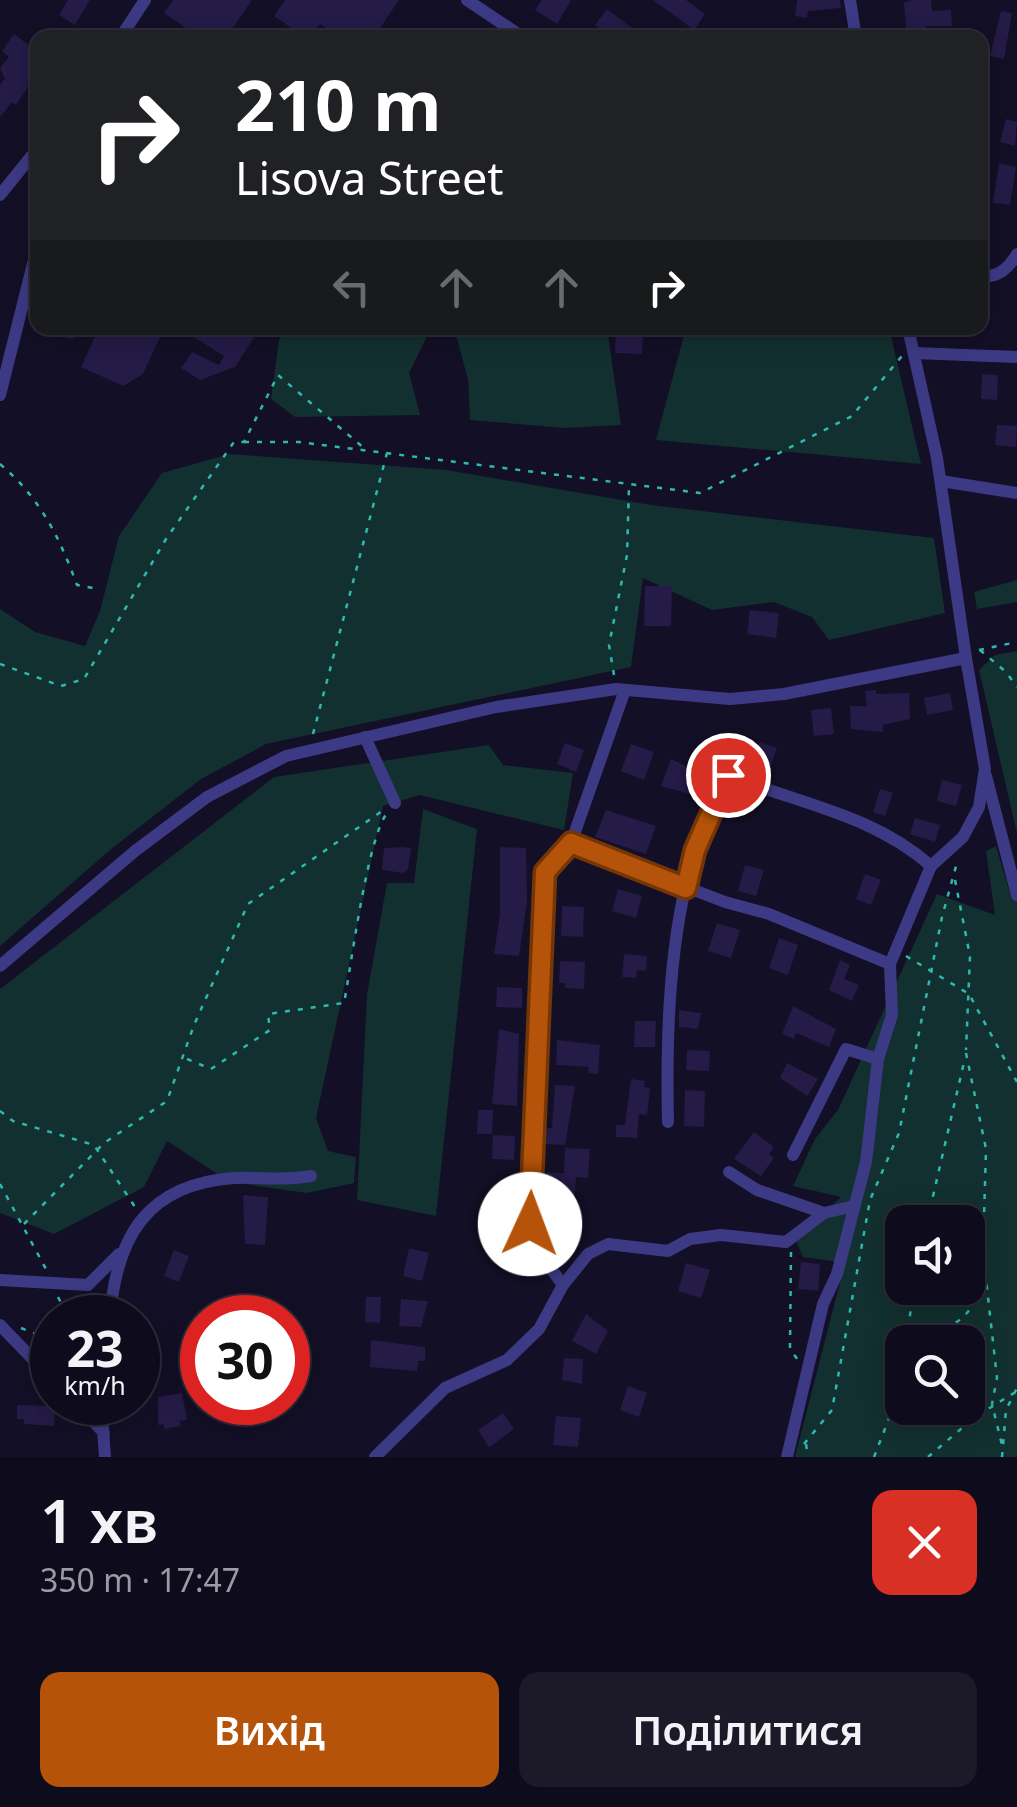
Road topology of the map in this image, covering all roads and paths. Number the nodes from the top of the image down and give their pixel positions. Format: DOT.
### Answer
graph roads {
  1 [pos="144,0"];
  2 [pos="467,0"];
  3 [pos="850,0"];
  4 [pos="125,30"];
  5 [pos="512,30"];
  6 [pos="855,30"];
  7 [pos="30,158"];
  8 [pos="0,195"];
  9 [pos="1017,254"];
  10 [pos="30,276"];
  11 [pos="988,277"];
  12 [pos="910,335"];
  13 [pos="913,348"];
  14 [pos="1017,357"];
  15 [pos="0,395"];
  16 [pos="244,442"];
  17 [pos="366,450"];
  18 [pos="387,453"];
  19 [pos="0,464"];
  20 [pos="940,480"];
  21 [pos="629,484"];
  22 [pos="1017,494"];
  23 [pos="93,588"];
  24 [pos="1017,642"];
  25 [pos="980,650"];
  26 [pos="966,658"];
  27 [pos="0,664"];
  28 [pos="1017,687"];
  29 [pos="620,690"];
  30 [pos="365,737"];
  31 [pos="309,750"];
  32 [pos="985,769"];
  33 [pos="396,803"];
  34 [pos="963,837"];
  35 [pos="571,843"];
  36 [pos="931,866"];
  37 [pos="954,879"];
  38 [pos="686,888"];
  39 [pos="1017,895"];
  40 [pos="896,949"];
  41 [pos="890,964"];
  42 [pos="0,966"];
  43 [pos="932,973"];
  44 [pos="969,994"];
  45 [pos="966,1053"];
  46 [pos="184,1058"];
  47 [pos="878,1059"];
  48 [pos="1017,1082"];
  49 [pos="0,1111"];
  50 [pos="668,1122"];
  51 [pos="97,1150"];
  52 [pos="793,1155"];
  53 [pos="729,1172"];
  54 [pos="311,1176"];
  55 [pos="0,1184"];
  56 [pos="932,1205"];
  57 [pos="854,1206"];
  58 [pos="824,1213"];
  59 [pos="141,1217"];
  60 [pos="24,1224"];
  61 [pos="786,1242"];
  62 [pos="121,1252"];
  63 [pos="985,1268"];
  64 [pos="0,1280"];
  65 [pos="50,1285"];
  66 [pos="562,1285"];
  67 [pos="55,1295"];
  68 [pos="111,1295"];
  69 [pos="975,1305"];
  70 [pos="5,1323"];
  71 [pos="956,1325"];
  72 [pos="30,1332"];
  73 [pos="30,1353"];
  74 [pos="808,1375"];
  75 [pos="1015,1390"];
  76 [pos="992,1404"];
  77 [pos="97,1425"];
  78 [pos="103,1425"];
  79 [pos="886,1425"];
  80 [pos="104,1433"];
  81 [pos="806,1442"];
  82 [pos="1003,1450"];
  83 [pos="105,1457"];
  84 [pos="374,1457"];
  85 [pos="790,1457"];
  86 [pos="808,1457"];
  87 [pos="874,1457"];
  88 [pos="928,1457"];
  89 [pos="1002,1457"];
  1 -- 4 [label="street"];
  2 -- 5 [label="street"];
  3 -- 6 [label="street"];
  7 -- 8 [label="street"];
  9 -- 11 [label="street"];
  10 -- 15 [label="street"];
  12 -- 13 [label="street"];
  13 -- 14 [label="street"];
  13 -- 20 [label="street"];
  13 -- 21 [label="path"];
  16 -- 17 [label="path"];
  16 -- 17 [label="path"];
  16 -- 27 [label="path"];
  17 -- 18 [label="path"];
  18 -- 21 [label="path"];
  18 -- 31 [label="path"];
  19 -- 23 [label="path"];
  20 -- 22 [label="street"];
  20 -- 26 [label="street"];
  21 -- 29 [label="path"];
  24 -- 25 [label="path"];
  25 -- 26 [label="path"];
  25 -- 28 [label="path"];
  26 -- 29 [label="street"];
  26 -- 32 [label="street"];
  29 -- 30 [label="street"];
  29 -- 35 [label="street"];
  30 -- 31 [label="street"];
  30 -- 33 [label="street"];
  31 -- 42 [label="street"];
  32 -- 34 [label="street"];
  32 -- 39 [label="street"];
  33 -- 46 [label="path"];
  33 -- 46 [label="path"];
  34 -- 36 [label="street"];
  34 -- 37 [label="path"];
  35 -- 38 [label="street"];
  35 -- 66 [label="street"];
  36 -- 38 [label="street"];
  36 -- 40 [label="street"];
  37 -- 43 [label="path"];
  37 -- 44 [label="path"];
  38 -- 41 [label="street"];
  38 -- 50 [label="street"];
  40 -- 41 [label="street"];
  40 -- 43 [label="path"];
  41 -- 47 [label="street"];
  43 -- 44 [label="path"];
  43 -- 81 [label="path"];
  44 -- 45 [label="path"];
  44 -- 48 [label="path"];
  45 -- 56 [label="path"];
  45 -- 63 [label="path"];
  46 -- 51 [label="path"];
  47 -- 52 [label="street"];
  47 -- 57 [label="street"];
  49 -- 51 [label="path"];
  51 -- 59 [label="path"];
  51 -- 60 [label="path"];
  53 -- 58 [label="street"];
  54 -- 59 [label="street"];
  55 -- 60 [label="path"];
  57 -- 58 [label="street"];
  57 -- 74 [label="street"];
  58 -- 61 [label="street"];
  59 -- 62 [label="street"];
  60 -- 65 [label="path"];
  61 -- 66 [label="street"];
  61 -- 74 [label="path"];
  62 -- 65 [label="street"];
  62 -- 68 [label="street"];
  63 -- 76 [label="path"];
  64 -- 65 [label="street"];
  65 -- 67 [label="path"];
  66 -- 84 [label="street"];
  69 -- 71 [label="path"];
  70 -- 72 [label="path"];
  70 -- 73 [label="street"];
  74 -- 85 [label="street"];
  75 -- 76 [label="path"];
  75 -- 82 [label="path"];
  76 -- 82 [label="path"];
  76 -- 88 [label="path"];
  77 -- 80 [label="street"];
  78 -- 80 [label="street"];
  79 -- 87 [label="path"];
  80 -- 83 [label="street"];
  81 -- 85 [label="path"];
  81 -- 86 [label="path"];
  82 -- 89 [label="path"];
}
